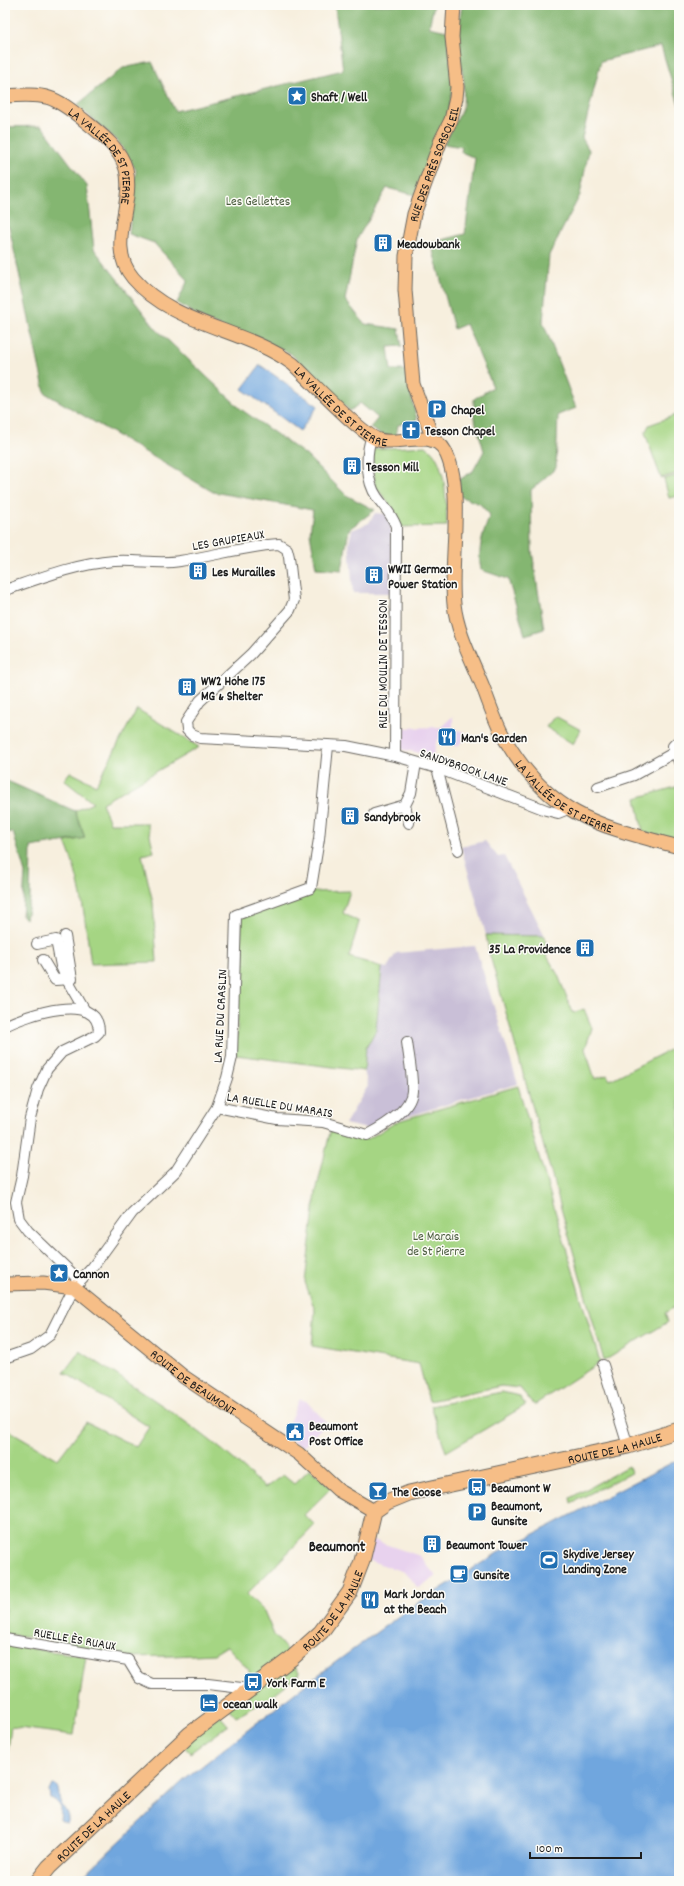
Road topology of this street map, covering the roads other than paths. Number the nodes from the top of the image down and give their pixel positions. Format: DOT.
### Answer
graph roads {
  1 [pos="454,5"];
  2 [pos="5,96"];
  3 [pos="372,436"];
  4 [pos="431,440"];
  5 [pos="5,590"];
  6 [pos="679,740"];
  7 [pos="328,746"];
  8 [pos="675,752"];
  9 [pos="395,756"];
  10 [pos="679,762"];
  11 [pos="416,763"];
  12 [pos="437,768"];
  13 [pos="598,787"];
  14 [pos="404,805"];
  15 [pos="568,809"];
  16 [pos="374,814"];
  17 [pos="409,823"];
  18 [pos="679,847"];
  19 [pos="458,850"];
  20 [pos="65,936"];
  21 [pos="37,944"];
  22 [pos="43,960"];
  23 [pos="66,980"];
  24 [pos="85,1011"];
  25 [pos="5,1026"];
  26 [pos="407,1042"];
  27 [pos="217,1107"];
  28 [pos="5,1284"];
  29 [pos="74,1287"];
  30 [pos="5,1358"];
  31 [pos="603,1365"];
  32 [pos="679,1430"];
  33 [pos="628,1446"];
  34 [pos="374,1511"];
  35 [pos="5,1638"];
  36 [pos="250,1689"];
  37 [pos="38,1881"];
  1 -- 4 [label="main road, RUE DES PRÉS SORSOLEIL"];
  2 -- 3 [label="main road, LA VALLÉE DE ST PIERRE"];
  3 -- 4 [label="main road, LA VALLÉE DE ST PIERRE"];
  3 -- 9 [label="street, RUE DU MOULIN DE TESSON"];
  4 -- 15 [label="main road, LA VALLÉE DE ST PIERRE"];
  5 -- 7 [label="street, LES GRUPIEAUX"];
  6 -- 8 [label="street"];
  7 -- 9 [label="street, LES GRUPIEAUX"];
  7 -- 27 [label="street, LA RUE DU CRASLIN"];
  8 -- 10 [label="street"];
  8 -- 13 [label="street"];
  9 -- 11 [label="street, SANDYBROOK LANE"];
  11 -- 12 [label="street, SANDYBROOK LANE"];
  11 -- 14 [label="street"];
  12 -- 15 [label="street, SANDYBROOK LANE"];
  12 -- 19 [label="street"];
  14 -- 16 [label="street"];
  14 -- 17 [label="street"];
  15 -- 18 [label="main road, LA VALLÉE DE ST PIERRE"];
  20 -- 23 [label="street"];
  21 -- 23 [label="street"];
  22 -- 23 [label="street"];
  23 -- 24 [label="street"];
  24 -- 25 [label="street"];
  24 -- 29 [label="street"];
  26 -- 27 [label="street, LA RUELLE DU MARAIS"];
  27 -- 29 [label="street, LA RUE DU CRASLIN"];
  28 -- 29 [label="main road"];
  29 -- 30 [label="street"];
  29 -- 34 [label="main road, ROUTE DE BEAUMONT"];
  31 -- 33 [label="street"];
  32 -- 33 [label="highway, ROUTE DE LA HAULE"];
  33 -- 34 [label="highway, ROUTE DE LA HAULE"];
  34 -- 36 [label="highway, ROUTE DE LA HAULE"];
  35 -- 36 [label="street, RUELLE ÈS RUAUX"];
  36 -- 37 [label="highway, ROUTE DE LA HAULE"];
}
